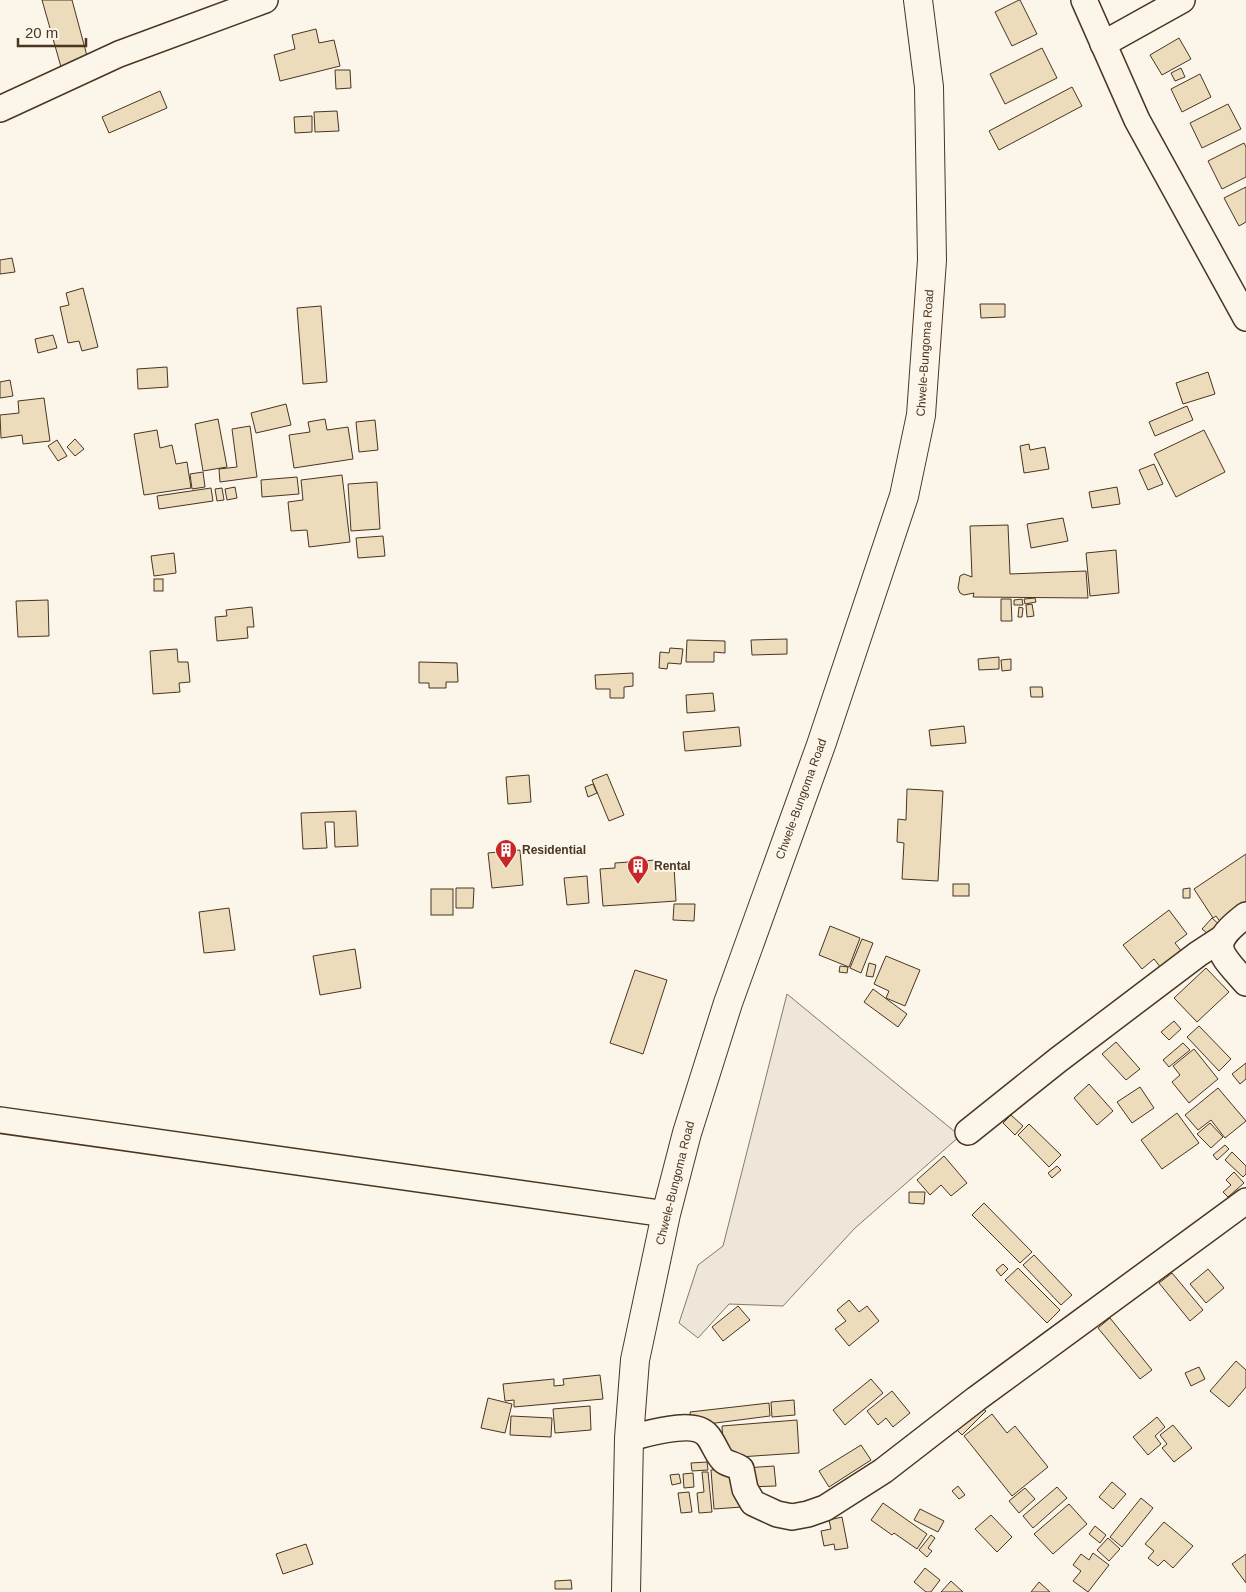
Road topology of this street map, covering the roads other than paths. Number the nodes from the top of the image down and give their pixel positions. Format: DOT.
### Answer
graph roads {
  1 [pos="265,0"];
  2 [pos="918,0"];
  3 [pos="1084,0"];
  4 [pos="1182,0"];
  5 [pos="1103,44"];
  6 [pos="0,108"];
  7 [pos="1246,318"];
  8 [pos="1246,915"];
  9 [pos="1221,939"];
  10 [pos="1246,983"];
  11 [pos="0,1120"];
  12 [pos="968,1132"];
  13 [pos="1246,1201"];
  14 [pos="666,1214"];
  15 [pos="629,1438"];
  16 [pos="626,1592"];
  1 -- 6 [label="street"];
  2 -- 14 [label="main road, Chwele-Bungoma Road"];
  3 -- 5 [label="street"];
  4 -- 5 [label="street"];
  5 -- 7 [label="street"];
  8 -- 9 [label="street"];
  9 -- 10 [label="street"];
  9 -- 12 [label="street"];
  11 -- 14 [label="street"];
  13 -- 15 [label="street"];
  14 -- 15 [label="main road, Chwele-Bungoma Road"];
  15 -- 16 [label="main road, Chwele-Bungoma Road"];
}
